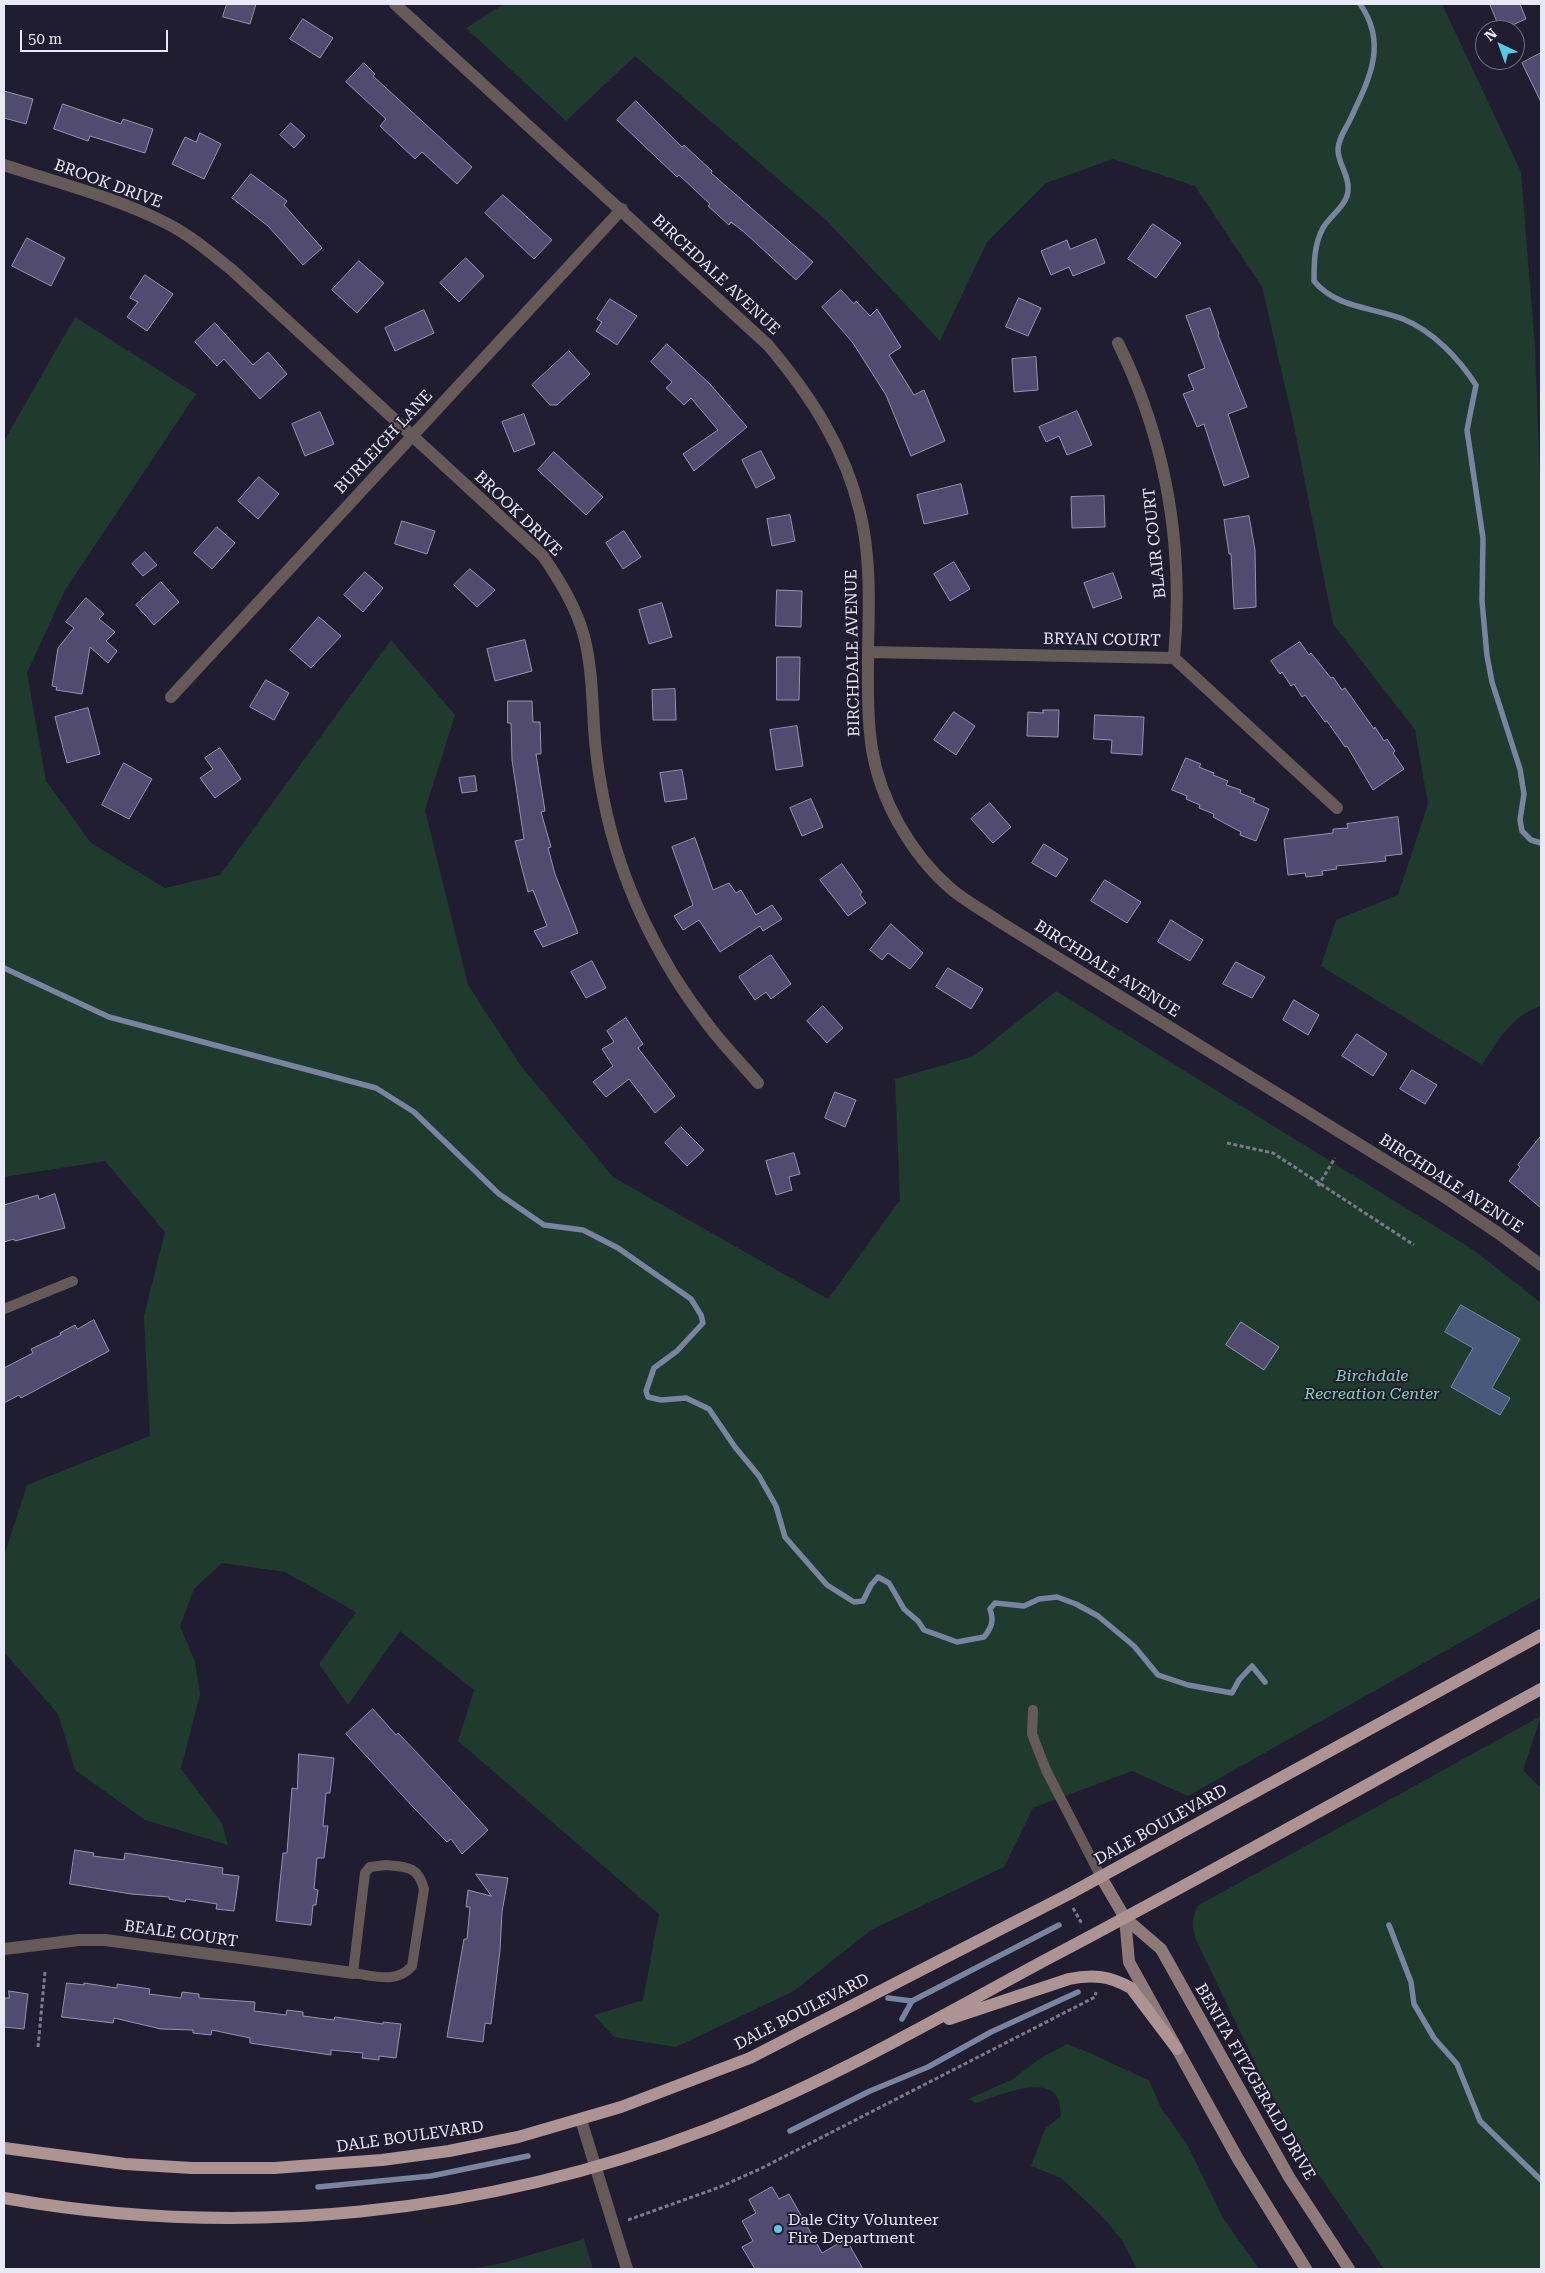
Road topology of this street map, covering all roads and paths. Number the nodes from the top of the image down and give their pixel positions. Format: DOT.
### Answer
graph roads {
  1 [pos="395,4"];
  2 [pos="4,165"];
  3 [pos="622,209"];
  4 [pos="1118,343"];
  5 [pos="412,436"];
  6 [pos="868,652"];
  7 [pos="1174,658"];
  8 [pos="171,697"];
  9 [pos="1337,808"];
  10 [pos="758,1083"];
  11 [pos="1227,1143"];
  12 [pos="1335,1158"];
  13 [pos="1319,1185"];
  14 [pos="1414,1244"];
  15 [pos="1541,1265"];
  16 [pos="73,1281"];
  17 [pos="4,1309"];
  18 [pos="1541,1635"];
  19 [pos="1541,1689"];
  20 [pos="1033,1710"];
  21 [pos="1101,1877"];
  22 [pos="1071,1905"];
  23 [pos="1125,1918"];
  24 [pos="1082,1925"];
  25 [pos="4,1949"];
  26 [pos="45,1972"];
  27 [pos="353,1974"];
  28 [pos="1097,1990"];
  29 [pos="918,2029"];
  30 [pos="38,2047"];
  31 [pos="1177,2049"];
  32 [pos="581,2120"];
  33 [pos="4,2148"];
  34 [pos="595,2168"];
  35 [pos="4,2198"];
  36 [pos="613,2225"];
  37 [pos="627,2269"];
  38 [pos="1306,2269"];
  39 [pos="1349,2269"];
  1 -- 3 [label="street, BIRCHDALE AVENUE"];
  2 -- 5 [label="street, BROOK DRIVE"];
  3 -- 5 [label="street, BURLEIGH LANE"];
  3 -- 6 [label="street, BIRCHDALE AVENUE"];
  4 -- 7 [label="street, BLAIR COURT"];
  5 -- 8 [label="street, BURLEIGH LANE"];
  5 -- 10 [label="street, BROOK DRIVE"];
  6 -- 7 [label="street, BRYAN COURT"];
  6 -- 15 [label="street, BIRCHDALE AVENUE"];
  7 -- 9 [label="street, BRYAN COURT"];
  11 -- 13 [label="path"];
  12 -- 13 [label="path"];
  13 -- 14 [label="path"];
  16 -- 17 [label="lane"];
  18 -- 21 [label="main road, DALE BOULEVARD"];
  19 -- 23 [label="main road"];
  20 -- 21 [label="lane"];
  21 -- 23 [label="main road, BENITA FITZGERALD DRIVE"];
  21 -- 32 [label="main road, DALE BOULEVARD"];
  22 -- 24 [label="path"];
  23 -- 29 [label="main road"];
  23 -- 31 [label="main road, BENITA FITZGERALD DRIVE"];
  23 -- 39 [label="main road, BENITA FITZGERALD DRIVE"];
  25 -- 27 [label="street, BEALE COURT"];
  26 -- 30 [label="path"];
  27 -- 27 [label="lane"];
  28 -- 36 [label="path"];
  29 -- 31 [label="main road"];
  29 -- 34 [label="main road"];
  31 -- 38 [label="main road, BENITA FITZGERALD DRIVE"];
  32 -- 33 [label="main road, DALE BOULEVARD"];
  32 -- 34 [label="street"];
  34 -- 35 [label="main road"];
  34 -- 36 [label="street"];
  36 -- 37 [label="street"];
}
